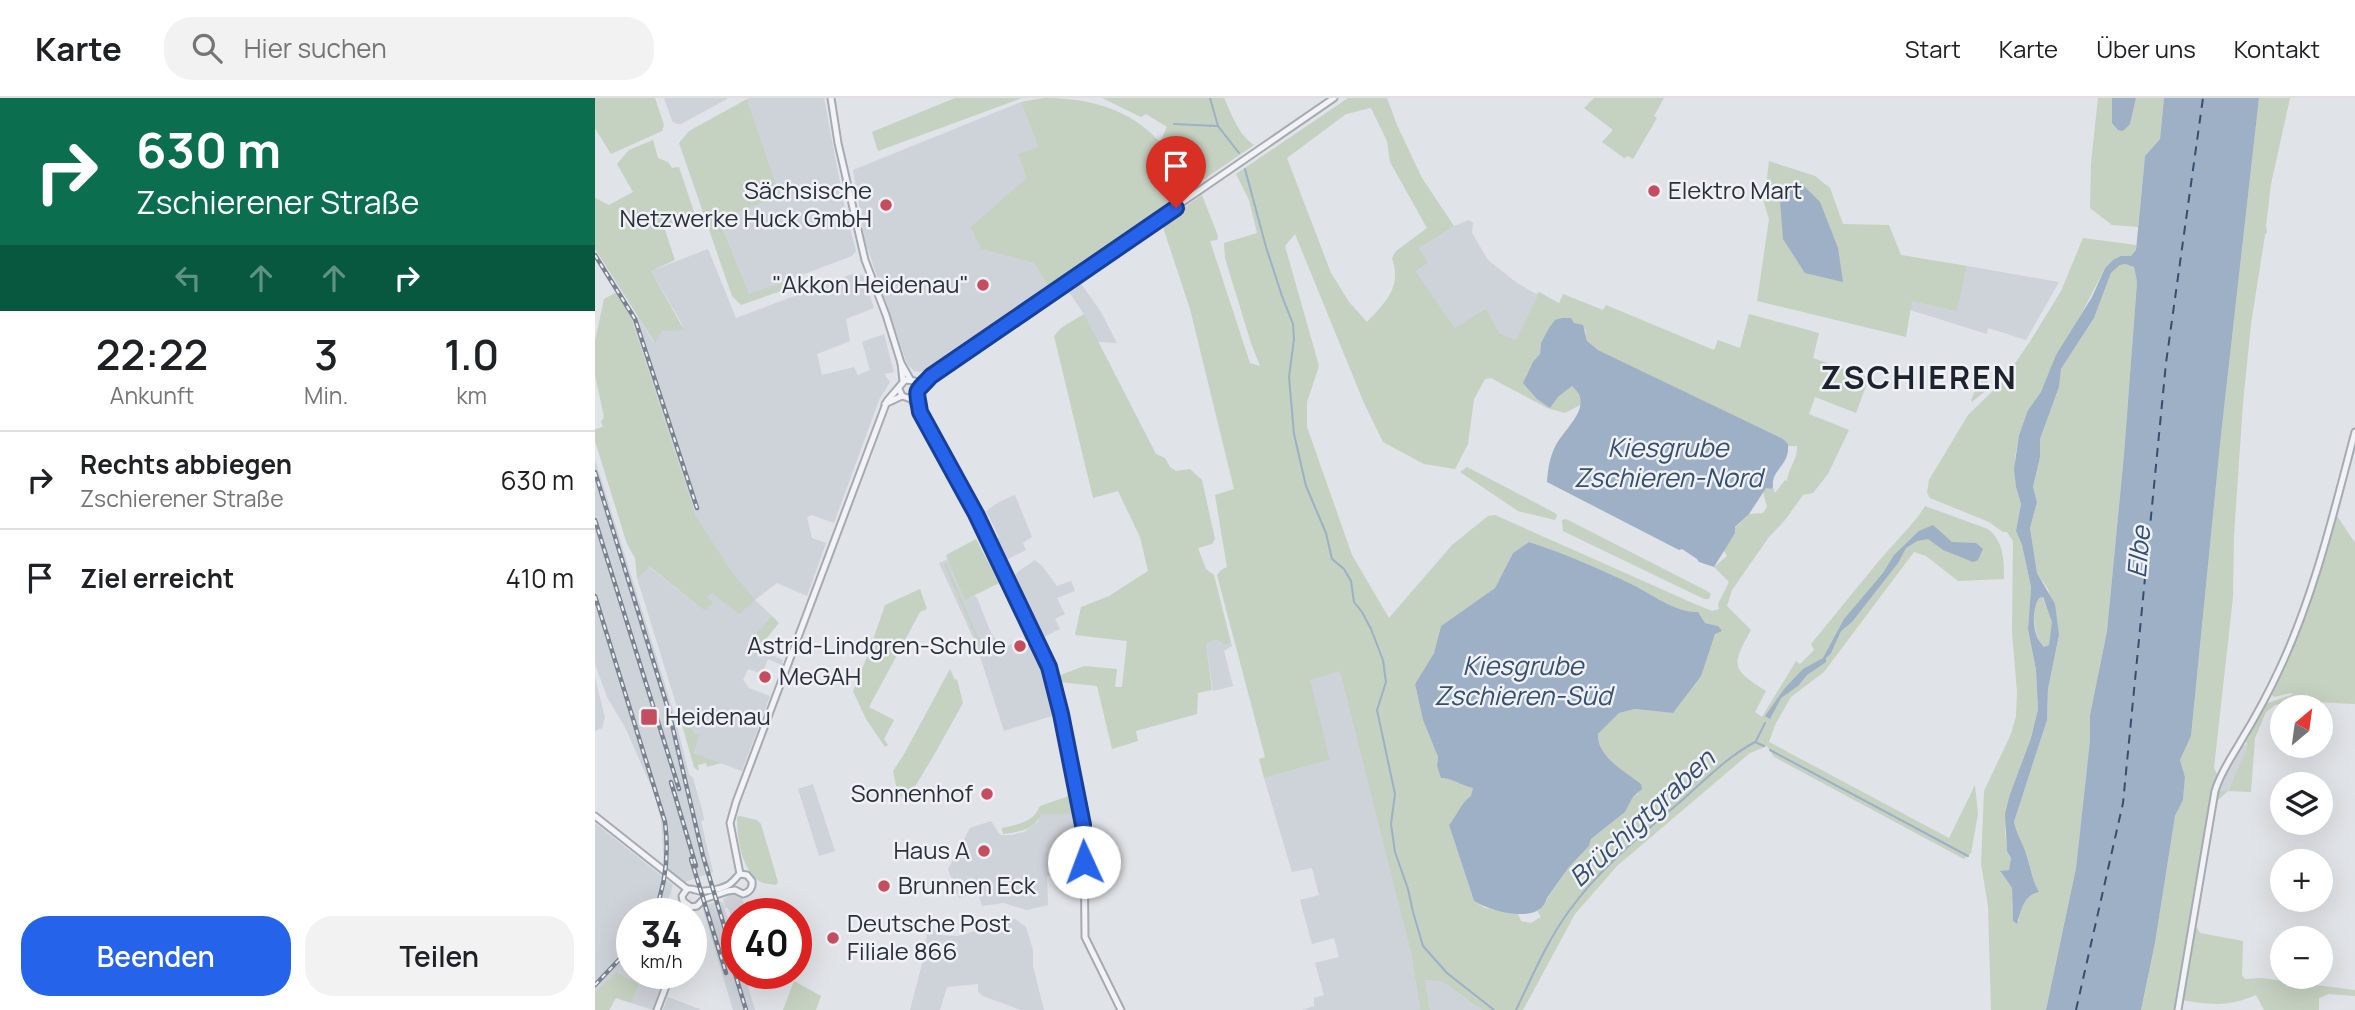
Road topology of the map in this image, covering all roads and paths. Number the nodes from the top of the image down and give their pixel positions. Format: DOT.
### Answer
graph roads {
  1 [pos="831,98"];
  2 [pos="1334,98"];
  3 [pos="911,382"];
  4 [pos="899,389"];
  5 [pos="902,396"];
  6 [pos="912,397"];
  7 [pos="885,404"];
  8 [pos="2355,432"];
  9 [pos="595,816"];
  10 [pos="740,874"];
  11 [pos="733,882"];
  12 [pos="687,889"];
  13 [pos="735,890"];
  14 [pos="699,892"];
  15 [pos="682,898"];
  16 [pos="700,898"];
  17 [pos="707,898"];
  18 [pos="665,989"];
  19 [pos="657,1010"];
  20 [pos="1121,1010"];
  21 [pos="2178,1010"];
  1 -- 3 [label="street"];
  2 -- 3 [label="street"];
  3 -- 4 [label="street"];
  3 -- 6 [label="street"];
  4 -- 5 [label="street"];
  4 -- 7 [label="street"];
  5 -- 6 [label="street"];
  5 -- 7 [label="street"];
  6 -- 20 [label="street"];
  7 -- 10 [label="street"];
  8 -- 21 [label="street"];
  9 -- 12 [label="street"];
  10 -- 11 [label="street"];
  10 -- 13 [label="street"];
  11 -- 13 [label="street"];
  11 -- 14 [label="street"];
  12 -- 14 [label="street"];
  12 -- 15 [label="street"];
  13 -- 17 [label="street"];
  14 -- 16 [label="street"];
  18 -- 19 [label="street"];
}
